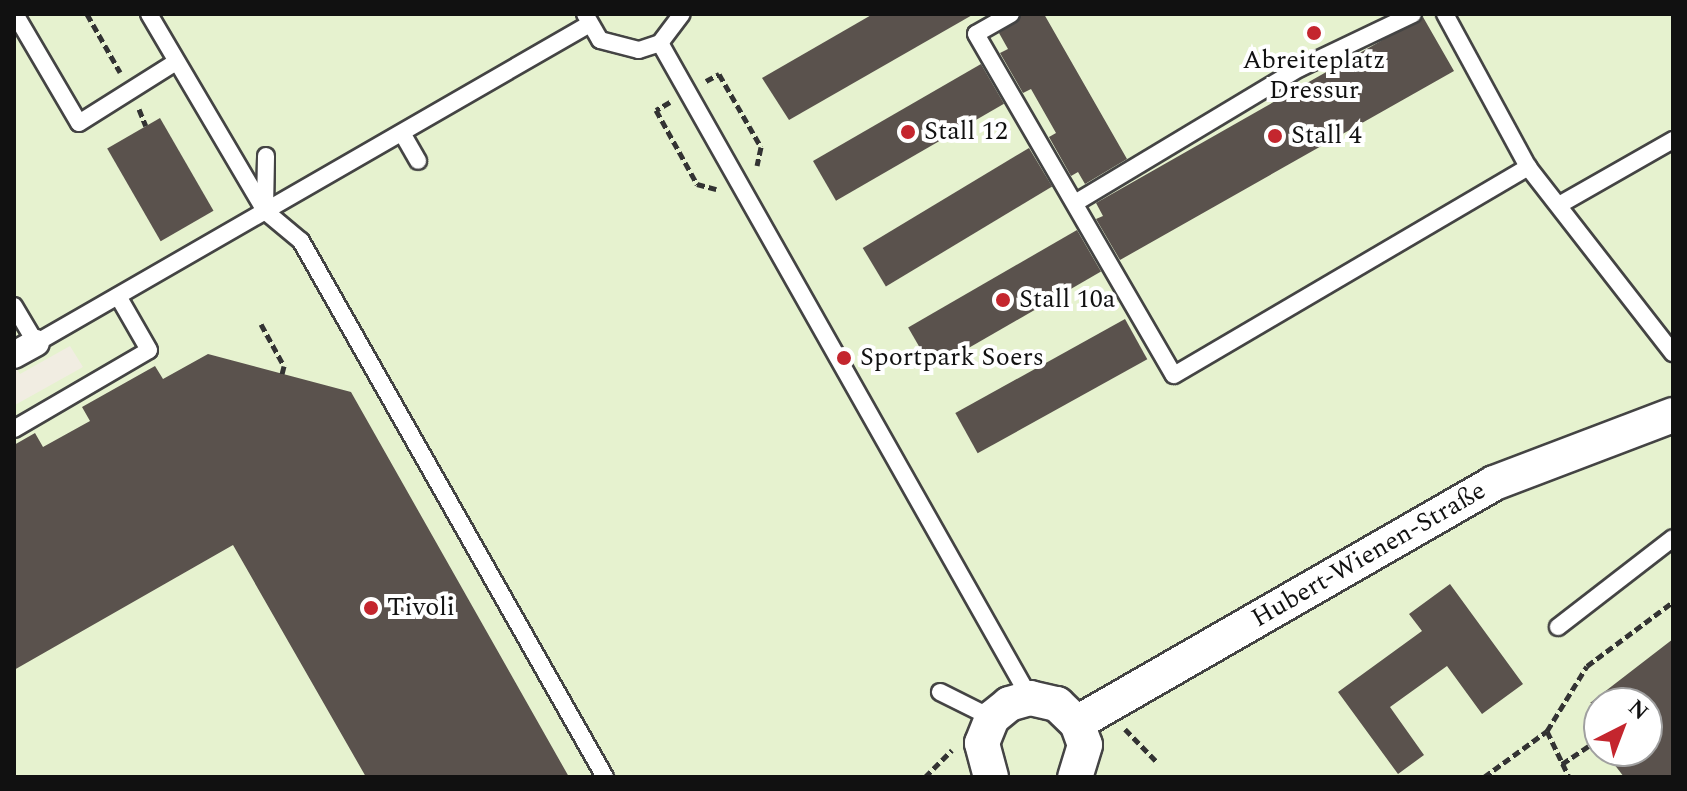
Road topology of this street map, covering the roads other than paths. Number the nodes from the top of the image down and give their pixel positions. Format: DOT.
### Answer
graph roads {
  1 [pos="15,14"];
  2 [pos="149,14"];
  3 [pos="682,14"];
  4 [pos="1011,14"];
  5 [pos="1413,14"];
  6 [pos="1445,14"];
  7 [pos="586,19"];
  8 [pos="660,43"];
  9 [pos="176,62"];
  10 [pos="402,133"];
  11 [pos="1673,140"];
  12 [pos="266,156"];
  13 [pos="418,161"];
  14 [pos="1528,167"];
  15 [pos="1075,203"];
  16 [pos="1559,205"];
  17 [pos="265,211"];
  18 [pos="118,296"];
  19 [pos="14,306"];
  20 [pos="25,349"];
  21 [pos="1673,353"];
  22 [pos="1673,415"];
  23 [pos="14,429"];
  24 [pos="1673,538"];
  25 [pos="1558,627"];
  26 [pos="940,692"];
  27 [pos="1030,698"];
  28 [pos="992,718"];
  29 [pos="1077,723"];
  30 [pos="983,775"];
  31 [pos="605,777"];
  32 [pos="1075,777"];
  1 -- 9 [label="lane"];
  2 -- 9 [label="lane"];
  3 -- 8 [label="lane"];
  4 -- 15 [label="lane"];
  5 -- 15 [label="lane"];
  6 -- 14 [label="lane"];
  7 -- 8 [label="lane"];
  7 -- 10 [label="lane"];
  8 -- 27 [label="lane"];
  9 -- 17 [label="lane"];
  10 -- 13 [label="lane"];
  10 -- 17 [label="lane"];
  11 -- 16 [label="lane"];
  12 -- 17 [label="lane"];
  14 -- 15 [label="lane"];
  14 -- 16 [label="lane"];
  16 -- 21 [label="lane"];
  17 -- 18 [label="lane"];
  17 -- 31 [label="lane"];
  18 -- 20 [label="lane"];
  18 -- 23 [label="lane"];
  19 -- 20 [label="lane"];
  22 -- 29 [label="street, Hubert-Wienen-Straße"];
  24 -- 25 [label="lane"];
  26 -- 28 [label="lane"];
  27 -- 28 [label="street"];
  27 -- 29 [label="street"];
  28 -- 30 [label="street"];
  29 -- 32 [label="street"];
}
